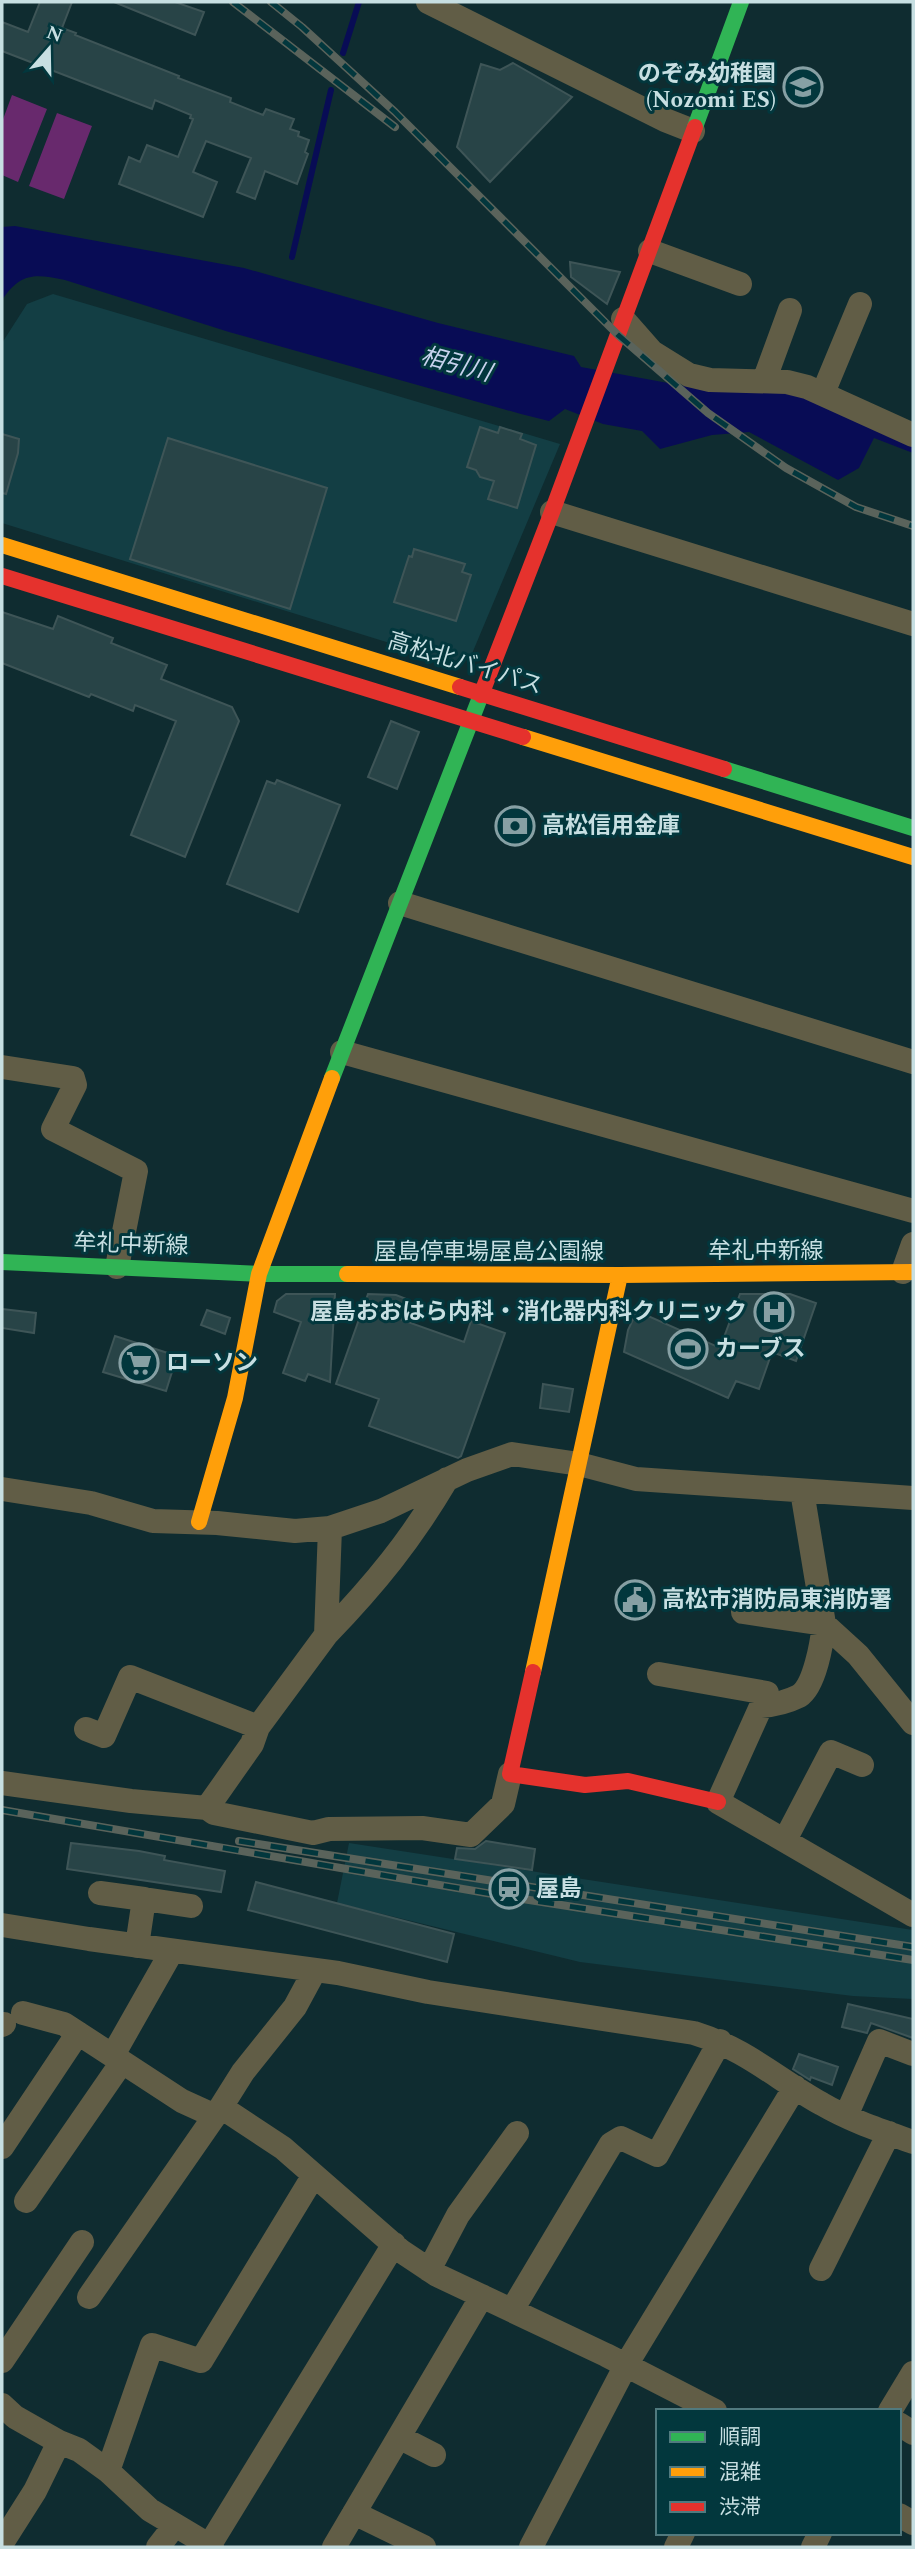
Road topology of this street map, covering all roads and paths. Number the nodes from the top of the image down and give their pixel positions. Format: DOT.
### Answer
graph roads {
  1 [pos="741,2"];
  2 [pos="442,5"];
  3 [pos="693,131"];
  4 [pos="650,251"];
  5 [pos="740,284"];
  6 [pos="860,304"];
  7 [pos="790,310"];
  8 [pos="623,318"];
  9 [pos="764,382"];
  10 [pos="823,393"];
  11 [pos="913,435"];
  12 [pos="552,512"];
  13 [pos="2,545"];
  14 [pos="2,576"];
  15 [pos="913,624"];
  16 [pos="482,693"];
  17 [pos="471,721"];
  18 [pos="913,828"];
  19 [pos="913,857"];
  20 [pos="400,903"];
  21 [pos="342,1052"];
  22 [pos="913,1062"];
  23 [pos="2,1067"];
  24 [pos="913,1211"];
  25 [pos="913,1244"];
  26 [pos="2,1262"];
  27 [pos="117,1267"];
  28 [pos="908,1272"];
  29 [pos="259,1273"];
  30 [pos="620,1275"];
  31 [pos="579,1464"];
  32 [pos="447,1479"];
  33 [pos="2,1489"];
  34 [pos="802,1491"];
  35 [pos="913,1498"];
  36 [pos="199,1522"];
  37 [pos="330,1528"];
  38 [pos="743,1612"];
  39 [pos="824,1624"];
  40 [pos="326,1634"];
  41 [pos="659,1674"];
  42 [pos="761,1706"];
  43 [pos="913,1723"];
  44 [pos="258,1727"];
  45 [pos="86,1729"];
  46 [pos="862,1765"];
  47 [pos="510,1774"];
  48 [pos="2,1783"];
  49 [pos="718,1802"];
  50 [pos="207,1808"];
  51 [pos="785,1840"];
  52 [pos="100,1893"];
  53 [pos="144,1899"];
  54 [pos="191,1906"];
  55 [pos="913,1915"];
  56 [pos="2,1925"];
  57 [pos="137,1946"];
  58 [pos="172,1951"];
  59 [pos="315,1970"];
  60 [pos="9,2021"];
  61 [pos="78,2033"];
  62 [pos="720,2041"];
  63 [pos="913,2054"];
  64 [pos="118,2059"];
  65 [pos="795,2087"];
  66 [pos="218,2112"];
  67 [pos="846,2116"];
  68 [pos="517,2133"];
  69 [pos="889,2133"];
  70 [pos="913,2142"];
  71 [pos="2,2147"];
  72 [pos="314,2175"];
  73 [pos="26,2201"];
  74 [pos="82,2242"];
  75 [pos="394,2244"];
  76 [pos="821,2269"];
  77 [pos="429,2270"];
  78 [pos="482,2296"];
  79 [pos="89,2297"];
  80 [pos="512,2310"];
  81 [pos="2,2361"];
  82 [pos="626,2365"];
  83 [pos="913,2373"];
  84 [pos="2,2405"];
  85 [pos="711,2409"];
  86 [pos="891,2409"];
  87 [pos="399,2437"];
  88 [pos="59,2442"];
  89 [pos="434,2455"];
  90 [pos="108,2471"];
  91 [pos="354,2513"];
  92 [pos="175,2525"];
  93 [pos="2,2543"];
  94 [pos="211,2546"];
  95 [pos="158,2547"];
  96 [pos="334,2547"];
  97 [pos="424,2547"];
  98 [pos="531,2547"];
  1 -- 3 [label="main road"];
  2 -- 3 [label="street"];
  3 -- 4 [label="main road"];
  4 -- 5 [label="street"];
  4 -- 8 [label="main road"];
  6 -- 10 [label="street"];
  7 -- 9 [label="street"];
  8 -- 9 [label="street"];
  8 -- 12 [label="main road"];
  9 -- 10 [label="street"];
  10 -- 11 [label="street"];
  12 -- 15 [label="street"];
  12 -- 16 [label="main road"];
  13 -- 16 [label="main road, 高松北バイパス"];
  14 -- 17 [label="main road"];
  16 -- 17 [label="main road"];
  16 -- 18 [label="main road, 高松北バイパス"];
  17 -- 19 [label="main road"];
  17 -- 20 [label="main road"];
  20 -- 21 [label="main road"];
  20 -- 22 [label="street"];
  21 -- 24 [label="street"];
  21 -- 29 [label="main road"];
  23 -- 27 [label="street"];
  25 -- 28 [label="street"];
  26 -- 27 [label="main road, 牟礼中新線"];
  27 -- 29 [label="main road, 牟礼中新線"];
  28 -- 30 [label="main road, 牟礼中新線"];
  29 -- 30 [label="main road, 屋島停車場屋島公園線"];
  29 -- 36 [label="main road"];
  30 -- 31 [label="main road, 屋島停車場屋島公園線"];
  31 -- 32 [label="street"];
  31 -- 34 [label="street"];
  31 -- 47 [label="main road, 屋島停車場屋島公園線"];
  32 -- 37 [label="street"];
  32 -- 40 [label="street"];
  33 -- 36 [label="street"];
  34 -- 35 [label="street"];
  34 -- 39 [label="street"];
  36 -- 37 [label="street"];
  37 -- 40 [label="street"];
  38 -- 39 [label="street"];
  39 -- 42 [label="street"];
  39 -- 43 [label="street"];
  40 -- 44 [label="street"];
  41 -- 42 [label="street"];
  42 -- 49 [label="street"];
  44 -- 45 [label="street"];
  44 -- 50 [label="street"];
  46 -- 51 [label="street"];
  47 -- 49 [label="main road"];
  47 -- 50 [label="street"];
  48 -- 50 [label="street"];
  49 -- 51 [label="street"];
  51 -- 55 [label="street"];
  52 -- 53 [label="street"];
  53 -- 54 [label="street"];
  53 -- 57 [label="street"];
  56 -- 57 [label="street"];
  57 -- 58 [label="street"];
  58 -- 59 [label="street"];
  58 -- 64 [label="street"];
  59 -- 62 [label="street"];
  59 -- 66 [label="street"];
  60 -- 61 [label="street"];
  61 -- 64 [label="street"];
  61 -- 71 [label="street"];
  62 -- 65 [label="street"];
  62 -- 80 [label="street"];
  63 -- 67 [label="street"];
  64 -- 66 [label="street"];
  64 -- 73 [label="street"];
  65 -- 67 [label="street"];
  65 -- 82 [label="street"];
  66 -- 72 [label="street"];
  66 -- 79 [label="street"];
  67 -- 69 [label="street"];
  68 -- 77 [label="street"];
  69 -- 70 [label="street"];
  69 -- 76 [label="street"];
  72 -- 75 [label="street"];
  72 -- 90 [label="street"];
  74 -- 81 [label="street"];
  75 -- 77 [label="street"];
  75 -- 94 [label="street"];
  77 -- 78 [label="street"];
  78 -- 80 [label="street"];
  78 -- 87 [label="street"];
  80 -- 82 [label="street"];
  82 -- 85 [label="street"];
  82 -- 98 [label="street"];
  83 -- 86 [label="street"];
  84 -- 88 [label="street"];
  87 -- 89 [label="street"];
  87 -- 91 [label="street"];
  88 -- 90 [label="street"];
  88 -- 93 [label="street"];
  90 -- 92 [label="street"];
  91 -- 96 [label="street"];
  91 -- 97 [label="street"];
  92 -- 94 [label="street"];
  92 -- 95 [label="street"];
}
